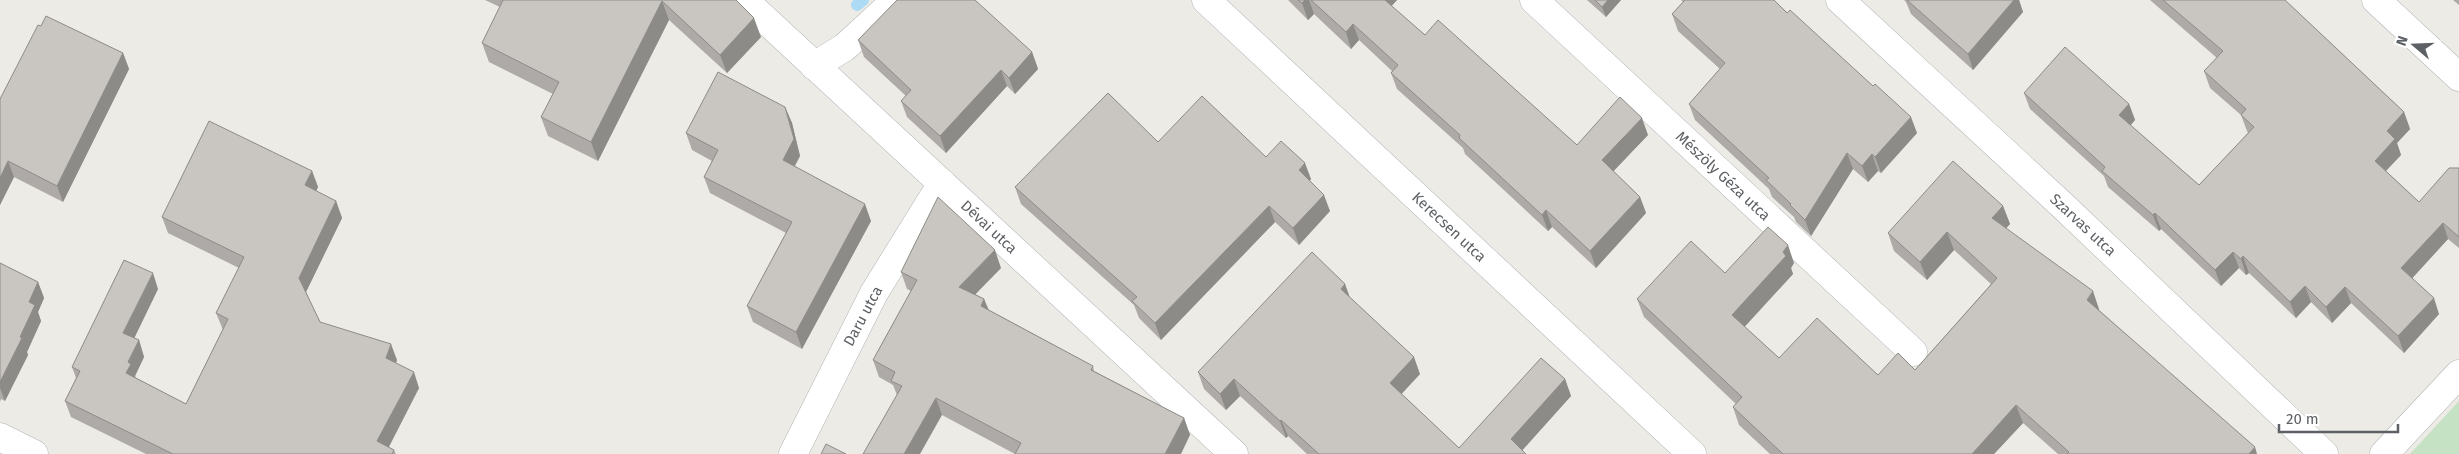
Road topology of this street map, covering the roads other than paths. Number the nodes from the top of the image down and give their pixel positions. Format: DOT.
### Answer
graph roads {
  1 [pos="744,0"];
  2 [pos="896,0"];
  3 [pos="1206,0"];
  4 [pos="1534,0"];
  5 [pos="1840,0"];
  6 [pos="2376,0"];
  7 [pos="814,66"];
  8 [pos="2459,77"];
  9 [pos="942,183"];
  10 [pos="1913,352"];
  11 [pos="2459,374"];
  12 [pos="0,436"];
  13 [pos="34,454"];
  14 [pos="793,454"];
  15 [pos="1234,454"];
  16 [pos="1692,454"];
  17 [pos="2324,454"];
  18 [pos="2384,454"];
  1 -- 7 [label="street, Dévai utca"];
  2 -- 7 [label="street"];
  3 -- 16 [label="street, Kerecsen utca"];
  4 -- 10 [label="street, Mészöly Géza utca"];
  5 -- 17 [label="street, Szarvas utca"];
  6 -- 8 [label="street"];
  7 -- 9 [label="street, Dévai utca"];
  9 -- 14 [label="street, Daru utca"];
  9 -- 15 [label="street, Dévai utca"];
  11 -- 18 [label="street"];
  12 -- 13 [label="street"];
}
